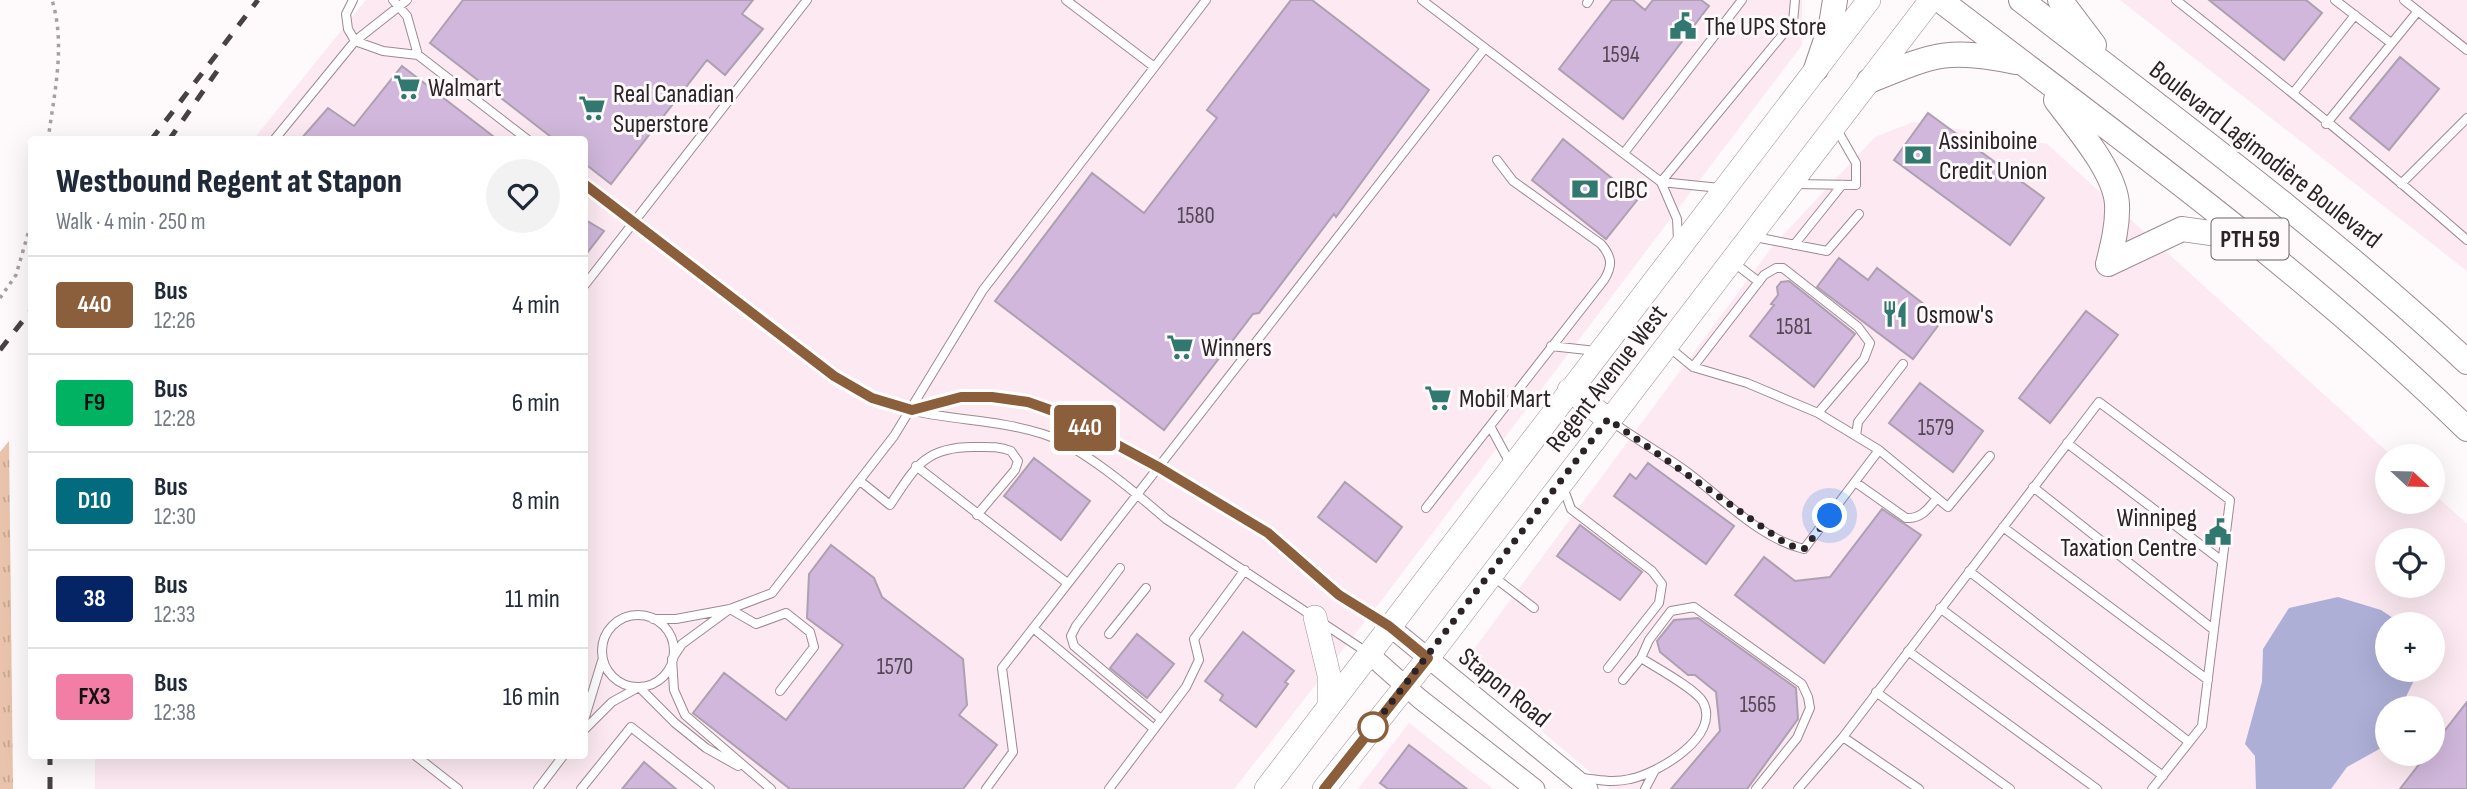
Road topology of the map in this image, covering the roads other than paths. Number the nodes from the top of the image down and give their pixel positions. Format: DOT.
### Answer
graph roads {
  1 [pos="352,0"];
  2 [pos="393,0"];
  3 [pos="807,0"];
  4 [pos="1066,0"];
  5 [pos="1206,0"];
  6 [pos="1422,0"];
  7 [pos="1742,0"];
  8 [pos="1796,0"];
  9 [pos="1835,0"];
  10 [pos="1869,0"];
  11 [pos="1931,0"];
  12 [pos="1940,0"];
  13 [pos="2021,0"];
  14 [pos="2060,0"];
  15 [pos="2176,0"];
  16 [pos="2335,0"];
  17 [pos="2405,0"];
  18 [pos="405,3"];
  19 [pos="2418,11"];
  20 [pos="2355,15"];
  21 [pos="355,41"];
  22 [pos="2391,43"];
  23 [pos="1485,48"];
  24 [pos="2467,50"];
  25 [pos="418,55"];
  26 [pos="1153,66"];
  27 [pos="1816,69"];
  28 [pos="2031,70"];
  29 [pos="2115,73"];
  30 [pos="1869,81"];
  31 [pos="2294,92"];
  32 [pos="2467,118"];
  33 [pos="2326,124"];
  34 [pos="1835,126"];
  35 [pos="277,136"];
  36 [pos="523,136"];
  37 [pos="1624,153"];
  38 [pos="1497,160"];
  39 [pos="1661,182"];
  40 [pos="1790,183"];
  41 [pos="2401,184"];
  42 [pos="1842,185"];
  43 [pos="588,187"];
  44 [pos="1724,188"];
  45 [pos="1859,214"];
  46 [pos="634,222"];
  47 [pos="1749,236"];
  48 [pos="2249,238"];
  49 [pos="2467,240"];
  50 [pos="1794,245"];
  51 [pos="1678,249"];
  52 [pos="1731,261"];
  53 [pos="588,281"];
  54 [pos="1759,282"];
  55 [pos="1550,346"];
  56 [pos="1668,346"];
  57 [pos="1599,351"];
  58 [pos="2467,362"];
  59 [pos="1903,364"];
  60 [pos="1693,367"];
  61 [pos="1569,390"];
  62 [pos="912,410"];
  63 [pos="1818,414"];
  64 [pos="1608,419"];
  65 [pos="1490,426"];
  66 [pos="2467,429"];
  67 [pos="1856,436"];
  68 [pos="2067,443"];
  69 [pos="1878,450"];
  70 [pos="1990,456"];
  71 [pos="916,466"];
  72 [pos="1513,467"];
  73 [pos="1160,468"];
  74 [pos="860,481"];
  75 [pos="1562,481"];
  76 [pos="1856,482"];
  77 [pos="2034,487"];
  78 [pos="1136,493"];
  79 [pos="1937,498"];
  80 [pos="1426,508"];
  81 [pos="977,515"];
  82 [pos="2003,527"];
  83 [pos="2222,561"];
  84 [pos="1120,568"];
  85 [pos="1245,570"];
  86 [pos="1969,571"];
  87 [pos="1491,575"];
  88 [pos="1066,582"];
  89 [pos="1146,588"];
  90 [pos="1534,608"];
  91 [pos="1940,608"];
  92 [pos="730,609"];
  93 [pos="1315,617"];
  94 [pos="653,619"];
  95 [pos="1389,626"];
  96 [pos="1033,628"];
  97 [pos="2214,630"];
  98 [pos="1109,634"];
  99 [pos="1908,651"];
  100 [pos="1368,653"];
  101 [pos="602,658"];
  102 [pos="1428,658"];
  103 [pos="1641,658"];
  104 [pos="672,659"];
  105 [pos="1608,668"];
  106 [pos="1623,680"];
  107 [pos="2208,680"];
  108 [pos="1405,686"];
  109 [pos="639,687"];
  110 [pos="780,691"];
  111 [pos="1876,692"];
  112 [pos="1329,705"];
  113 [pos="588,708"];
  114 [pos="1161,719"];
  115 [pos="588,726"];
  116 [pos="1154,729"];
  117 [pos="1843,737"];
  118 [pos="2189,742"];
  119 [pos="420,759"];
  120 [pos="561,759"];
  121 [pos="1655,769"];
  122 [pos="752,775"];
  123 [pos="2163,776"];
  124 [pos="1580,783"];
  125 [pos="458,789"];
  126 [pos="538,789"];
  127 [pos="581,789"];
  128 [pos="710,789"];
  129 [pos="771,789"];
  130 [pos="986,789"];
  131 [pos="1109,789"];
  132 [pos="1266,789"];
  133 [pos="1324,789"];
  134 [pos="1535,789"];
  135 [pos="1644,789"];
  136 [pos="1756,789"];
  137 [pos="1798,789"];
  138 [pos="1919,789"];
  139 [pos="2010,789"];
  140 [pos="2096,789"];
  141 [pos="2152,789"];
  1 -- 21 [label="lane"];
  2 -- 18 [label="lane"];
  3 -- 46 [label="lane"];
  4 -- 26 [label="lane"];
  5 -- 26 [label="lane"];
  6 -- 23 [label="lane"];
  7 -- 37 [label="lane"];
  8 -- 39 [label="lane"];
  9 -- 27 [label="main road"];
  10 -- 27 [label="main road, Regent Avenue West"];
  11 -- 30 [label="main road, Regent Avenue West"];
  12 -- 28 [label="main road, PTH 59"];
  13 -- 29 [label="main road, Boulevard Lagimodière Boulevard / PTH 59"];
  14 -- 29 [label="main road"];
  15 -- 31 [label="lane"];
  16 -- 20 [label="lane"];
  17 -- 19 [label="lane"];
  18 -- 21 [label="lane"];
  18 -- 25 [label="lane"];
  19 -- 22 [label="lane"];
  19 -- 24 [label="lane"];
  20 -- 22 [label="lane"];
  20 -- 31 [label="lane"];
  21 -- 25 [label="lane"];
  21 -- 35 [label="lane"];
  22 -- 33 [label="lane"];
  23 -- 37 [label="lane"];
  23 -- 73 [label="lane"];
  25 -- 36 [label="lane"];
  26 -- 62 [label="lane"];
  27 -- 44 [label="main road, Regent Avenue West"];
  28 -- 30 [label="main road"];
  28 -- 48 [label="main road, PTH 59"];
  28 -- 48 [label="main road"];
  29 -- 58 [label="main road, Boulevard Lagimodière Boulevard / PTH 59"];
  30 -- 34 [label="main road, Regent Avenue West"];
  31 -- 33 [label="lane"];
  32 -- 41 [label="lane"];
  33 -- 41 [label="lane"];
  34 -- 40 [label="main road, Regent Avenue West"];
  34 -- 42 [label="lane"];
  37 -- 39 [label="lane"];
  38 -- 55 [label="lane"];
  39 -- 44 [label="lane"];
  39 -- 51 [label="lane"];
  40 -- 42 [label="lane"];
  40 -- 47 [label="main road, Regent Avenue West"];
  41 -- 49 [label="lane"];
  42 -- 50 [label="lane"];
  43 -- 46 [label="lane"];
  44 -- 51 [label="main road, Regent Avenue West"];
  45 -- 50 [label="lane"];
  46 -- 53 [label="lane"];
  46 -- 62 [label="lane"];
  47 -- 50 [label="lane"];
  47 -- 52 [label="main road, Regent Avenue West"];
  48 -- 66 [label="main road, PTH 59"];
  51 -- 57 [label="main road, Regent Avenue West"];
  52 -- 54 [label="lane"];
  52 -- 56 [label="main road, Regent Avenue West"];
  54 -- 60 [label="lane"];
  54 -- 63 [label="lane"];
  55 -- 57 [label="lane"];
  55 -- 65 [label="lane"];
  56 -- 60 [label="lane"];
  56 -- 64 [label="main road, Regent Avenue West"];
  57 -- 61 [label="main road, Regent Avenue West"];
  59 -- 67 [label="lane"];
  60 -- 63 [label="lane"];
  61 -- 64 [label="main road"];
  61 -- 72 [label="main road, Regent Avenue West"];
  62 -- 73 [label="lane"];
  62 -- 74 [label="lane"];
  62 -- 78 [label="lane"];
  63 -- 67 [label="lane"];
  64 -- 75 [label="main road, Regent Avenue West"];
  64 -- 76 [label="lane"];
  65 -- 72 [label="lane"];
  65 -- 80 [label="lane"];
  67 -- 69 [label="lane"];
  68 -- 77 [label="lane"];
  68 -- 83 [label="lane"];
  68 -- 83 [label="lane"];
  69 -- 76 [label="lane"];
  69 -- 79 [label="lane"];
  70 -- 79 [label="lane"];
  71 -- 74 [label="lane"];
  71 -- 81 [label="lane"];
  71 -- 81 [label="lane"];
  72 -- 95 [label="main road, Regent Avenue West"];
  73 -- 78 [label="lane"];
  73 -- 95 [label="lane"];
  74 -- 92 [label="lane"];
  75 -- 87 [label="main road, Regent Avenue West"];
  75 -- 105 [label="lane"];
  76 -- 79 [label="lane"];
  77 -- 82 [label="lane"];
  77 -- 97 [label="lane"];
  78 -- 85 [label="lane"];
  78 -- 88 [label="lane"];
  81 -- 88 [label="lane"];
  82 -- 86 [label="lane"];
  82 -- 107 [label="lane"];
  83 -- 97 [label="lane"];
  84 -- 114 [label="lane"];
  85 -- 93 [label="lane"];
  85 -- 114 [label="lane"];
  86 -- 91 [label="lane"];
  86 -- 118 [label="lane"];
  87 -- 90 [label="lane"];
  87 -- 102 [label="main road, Regent Avenue West"];
  88 -- 96 [label="lane"];
  89 -- 98 [label="lane"];
  91 -- 99 [label="lane"];
  91 -- 123 [label="lane"];
  92 -- 94 [label="lane"];
  92 -- 104 [label="lane"];
  92 -- 110 [label="lane"];
  93 -- 100 [label="lane"];
  93 -- 112 [label="main road"];
  94 -- 101 [label="lane"];
  94 -- 104 [label="lane"];
  95 -- 100 [label="main road, Regent Avenue West"];
  95 -- 102 [label="street, Stapon Road"];
  96 -- 116 [label="lane"];
  96 -- 130 [label="lane"];
  97 -- 107 [label="lane"];
  99 -- 111 [label="lane"];
  99 -- 140 [label="lane"];
  100 -- 108 [label="street"];
  100 -- 112 [label="main road, Regent Avenue West"];
  101 -- 109 [label="lane"];
  101 -- 113 [label="lane"];
  102 -- 108 [label="main road, Regent Avenue West"];
  102 -- 124 [label="street, Stapon Road"];
  103 -- 106 [label="lane"];
  103 -- 121 [label="lane"];
  103 -- 136 [label="lane"];
  104 -- 109 [label="lane"];
  104 -- 122 [label="lane"];
  107 -- 118 [label="lane"];
  108 -- 133 [label="main road, Regent Avenue West"];
  108 -- 134 [label="street"];
  109 -- 115 [label="lane"];
  109 -- 122 [label="lane"];
  111 -- 117 [label="lane"];
  111 -- 139 [label="lane"];
  112 -- 132 [label="main road, Regent Avenue West"];
  114 -- 116 [label="lane"];
  116 -- 131 [label="lane"];
  117 -- 137 [label="lane"];
  117 -- 138 [label="lane"];
  118 -- 123 [label="lane"];
  119 -- 125 [label="lane"];
  120 -- 126 [label="lane"];
  121 -- 124 [label="lane"];
  121 -- 135 [label="lane"];
  122 -- 129 [label="lane"];
  123 -- 141 [label="lane"];
  127 -- 128 [label="lane"];
}
